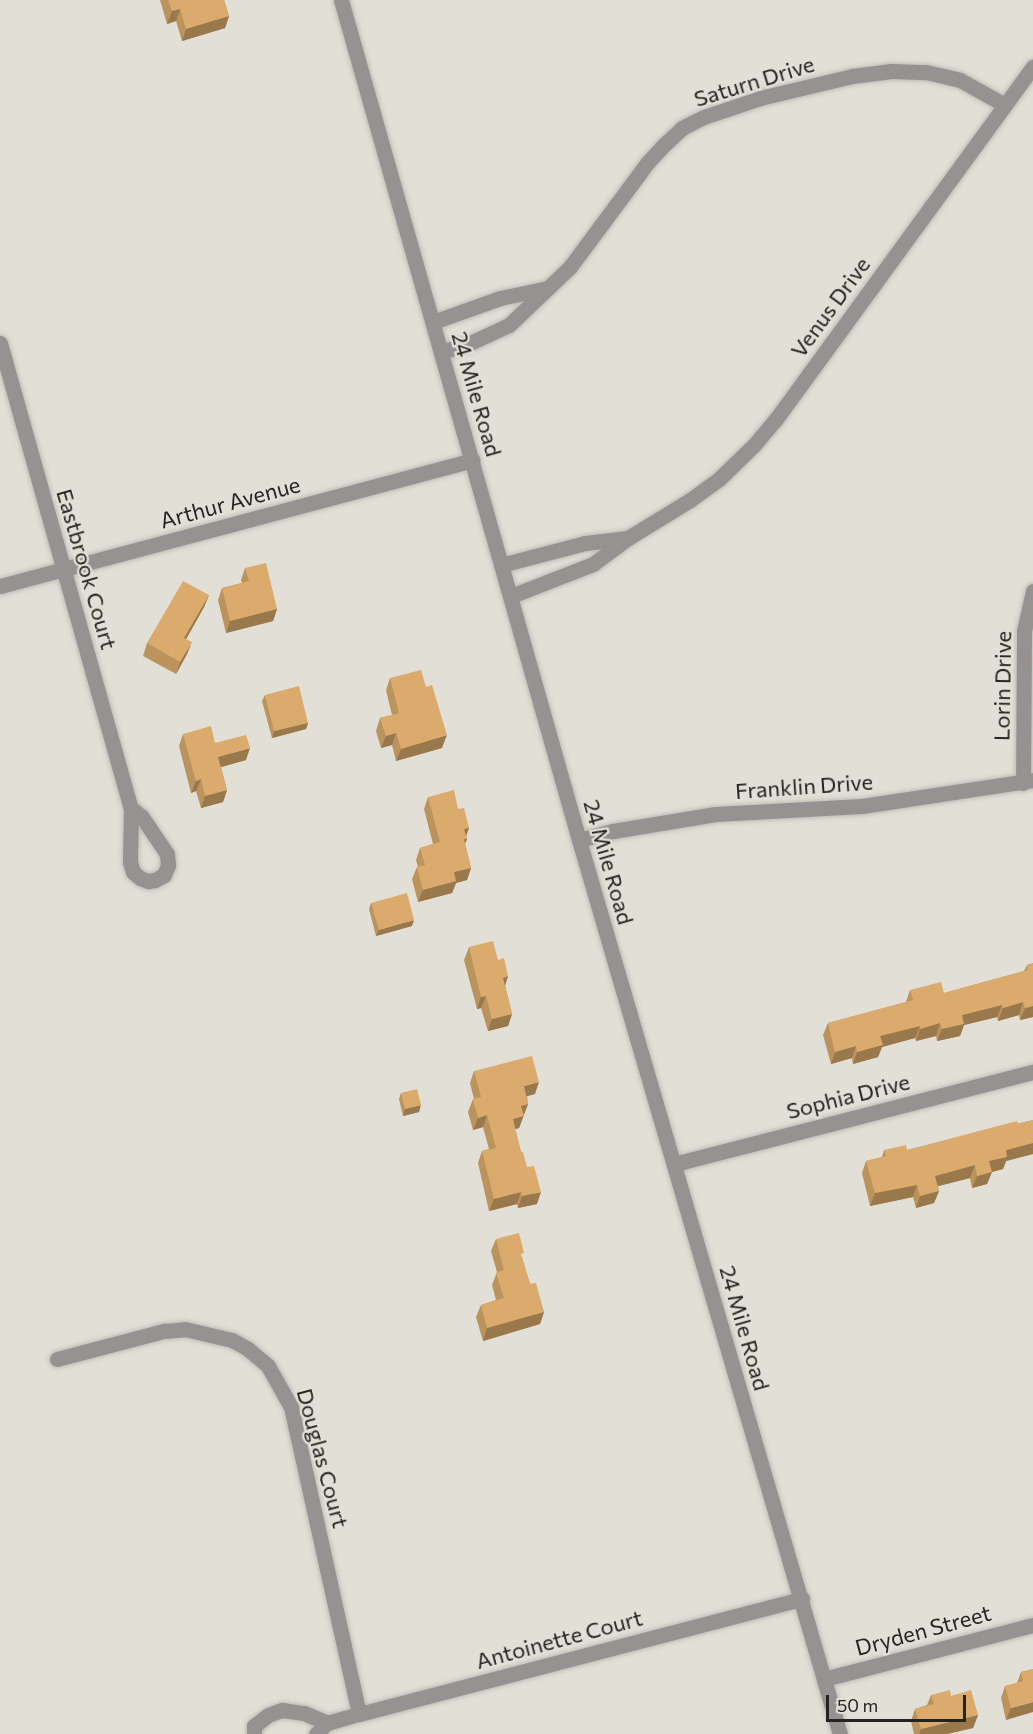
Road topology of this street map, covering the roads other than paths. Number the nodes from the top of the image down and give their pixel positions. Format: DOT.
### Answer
graph roads {
  1 [pos="341,0"];
  2 [pos="1033,67"];
  3 [pos="1005,105"];
  4 [pos="548,288"];
  5 [pos="433,322"];
  6 [pos="0,343"];
  7 [pos="441,352"];
  8 [pos="472,460"];
  9 [pos="628,538"];
  10 [pos="501,565"];
  11 [pos="64,570"];
  12 [pos="0,586"];
  13 [pos="1033,591"];
  14 [pos="511,596"];
  15 [pos="1028,782"];
  16 [pos="131,808"];
  17 [pos="579,840"];
  18 [pos="1033,1072"];
  19 [pos="674,1164"];
  20 [pos="57,1359"];
  21 [pos="802,1599"];
  22 [pos="1033,1625"];
  23 [pos="824,1679"];
  24 [pos="359,1714"];
  25 [pos="322,1729"];
  26 [pos="254,1734"];
  27 [pos="840,1734"];
  1 -- 5 [label="street, 24 Mile Road"];
  2 -- 3 [label="street, Venus Drive"];
  3 -- 4 [label="street, Saturn Drive"];
  3 -- 9 [label="street, Venus Drive"];
  4 -- 5 [label="street"];
  4 -- 7 [label="street, Saturn Drive"];
  5 -- 7 [label="street, 24 Mile Road"];
  6 -- 11 [label="street, Eastbrook Court"];
  7 -- 8 [label="street, 24 Mile Road"];
  8 -- 10 [label="street, 24 Mile Road"];
  8 -- 11 [label="street, Arthur Avenue"];
  9 -- 10 [label="street, Venus Drive"];
  9 -- 14 [label="street, Venus Drive"];
  10 -- 14 [label="street, 24 Mile Road"];
  11 -- 12 [label="street, Arthur Avenue"];
  11 -- 16 [label="street, Eastbrook Court"];
  13 -- 15 [label="street, Lorin Drive"];
  14 -- 17 [label="street, 24 Mile Road"];
  15 -- 17 [label="street, Franklin Drive"];
  17 -- 19 [label="street, 24 Mile Road"];
  18 -- 19 [label="street, Sophia Drive"];
  19 -- 21 [label="street, 24 Mile Road"];
  20 -- 24 [label="street, Douglas Court"];
  21 -- 23 [label="street, 24 Mile Road"];
  21 -- 24 [label="street, Antoinette Court"];
  22 -- 23 [label="street, Dryden Street"];
  23 -- 27 [label="street, 24 Mile Road"];
  24 -- 25 [label="street, Antoinette Court"];
  25 -- 26 [label="street, Antoinette Court"];
}
